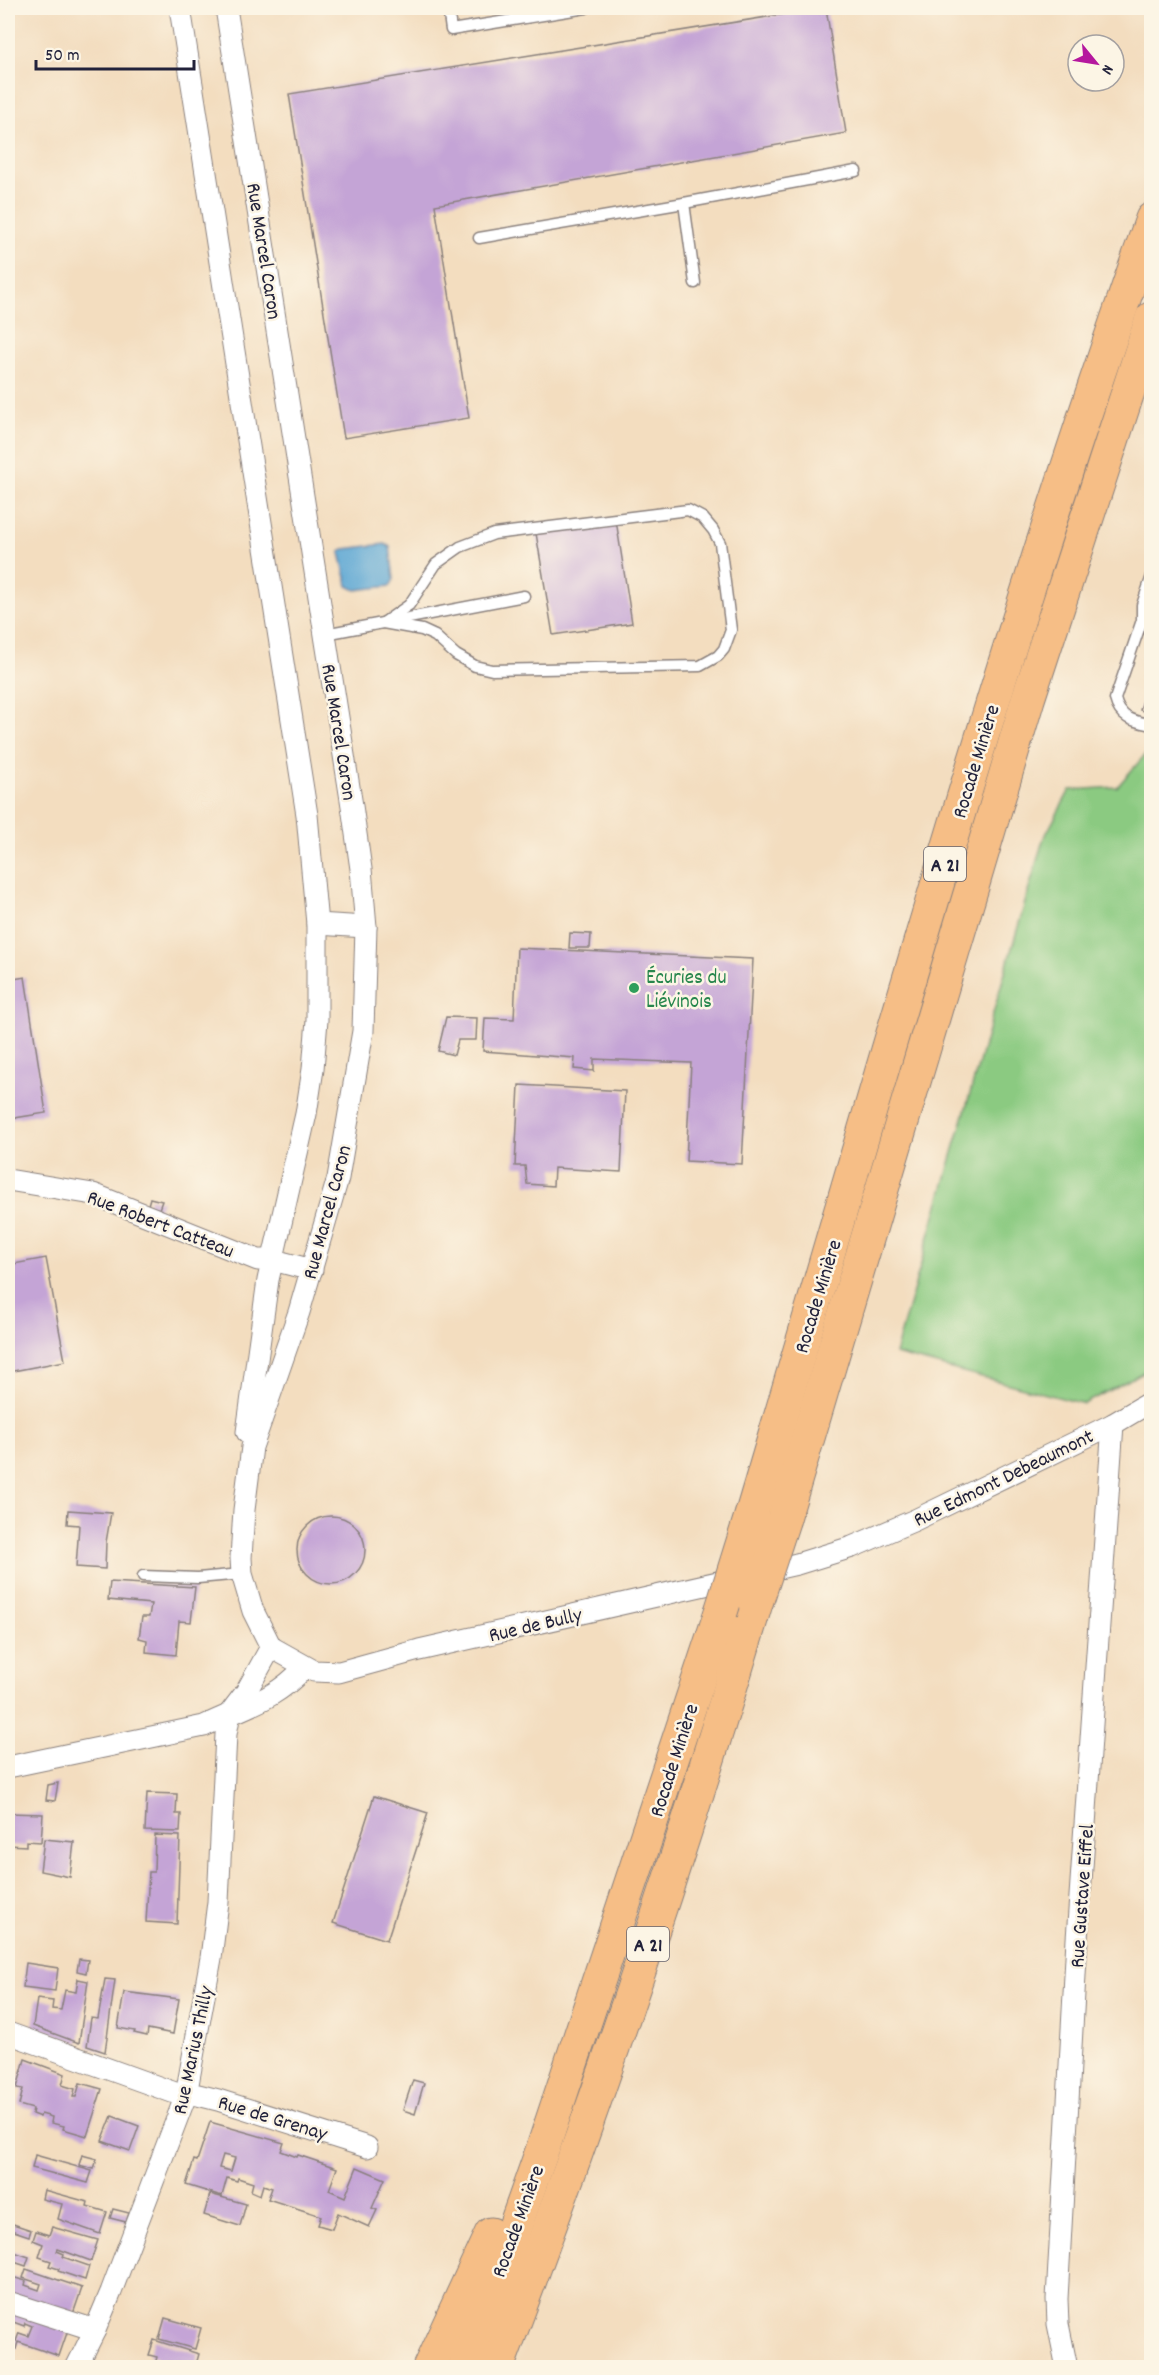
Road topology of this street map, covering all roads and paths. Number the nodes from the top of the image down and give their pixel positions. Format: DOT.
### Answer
graph roads {
  1 [pos="180,8"];
  2 [pos="226,8"];
  3 [pos="448,8"];
  4 [pos="586,8"];
  5 [pos="856,171"];
  6 [pos="684,203"];
  7 [pos="1152,219"];
  8 [pos="479,238"];
  9 [pos="695,283"];
  10 [pos="1152,318"];
  11 [pos="1152,576"];
  12 [pos="524,596"];
  13 [pos="383,623"];
  14 [pos="325,634"];
  15 [pos="1152,725"];
  16 [pos="317,924"];
  17 [pos="366,927"];
  18 [pos="8,1180"];
  19 [pos="273,1260"];
  20 [pos="312,1270"];
  21 [pos="1152,1401"];
  22 [pos="1113,1424"];
  23 [pos="252,1447"];
  24 [pos="768,1516"];
  25 [pos="852,1547"];
  26 [pos="242,1574"];
  27 [pos="142,1576"];
  28 [pos="271,1647"];
  29 [pos="304,1668"];
  30 [pos="230,1713"];
  31 [pos="8,1767"];
  32 [pos="8,2033"];
  33 [pos="186,2095"];
  34 [pos="544,2145"];
  35 [pos="368,2147"];
  36 [pos="549,2232"];
  37 [pos="8,2302"];
  38 [pos="95,2330"];
  39 [pos="76,2367"];
  40 [pos="429,2367"];
  41 [pos="465,2367"];
  42 [pos="497,2367"];
  43 [pos="510,2367"];
  44 [pos="1067,2367"];
  1 -- 16 [label="street, Rue Marcel Caron"];
  2 -- 14 [label="street, Rue Marcel Caron"];
  3 -- 4 [label="lane"];
  5 -- 6 [label="lane"];
  6 -- 8 [label="lane"];
  6 -- 9 [label="lane"];
  7 -- 24 [label="highway, Rocade Minière / A 21"];
  10 -- 24 [label="highway, Rocade Minière / A 21"];
  11 -- 15 [label="lane"];
  12 -- 13 [label="lane"];
  13 -- 13 [label="lane"];
  13 -- 14 [label="lane"];
  14 -- 17 [label="street, Rue Marcel Caron"];
  16 -- 17 [label="street"];
  16 -- 19 [label="street, Rue Marcel Caron"];
  17 -- 20 [label="street, Rue Marcel Caron"];
  18 -- 19 [label="street, Rue Robert Catteau"];
  19 -- 20 [label="street, Rue Robert Catteau"];
  19 -- 23 [label="street, Rue Marcel Caron"];
  20 -- 23 [label="street, Rue Marcel Caron"];
  21 -- 22 [label="street, Rue Edmont Debeaumont"];
  22 -- 25 [label="street, Rue Edmont Debeaumont"];
  22 -- 44 [label="street, Rue Gustave Eiffel"];
  23 -- 26 [label="street, Rue Marcel Caron"];
  24 -- 34 [label="highway, Rocade Minière / A 21, bridge"];
  24 -- 36 [label="highway, Rocade Minière / A 21, bridge"];
  25 -- 29 [label="street, Rue de Bully"];
  26 -- 27 [label="lane"];
  26 -- 28 [label="street, Rue Marcel Caron"];
  28 -- 29 [label="street"];
  28 -- 30 [label="street"];
  29 -- 30 [label="street"];
  30 -- 31 [label="street"];
  30 -- 33 [label="street, Rue Marius Thilly"];
  32 -- 33 [label="street, Rue de Grenay"];
  33 -- 35 [label="street, Rue de Grenay"];
  33 -- 38 [label="street, Rue Marius Thilly"];
  34 -- 40 [label="highway"];
  34 -- 41 [label="highway, Rocade Minière / A 21"];
  36 -- 42 [label="highway, Rocade Minière / A 21"];
  36 -- 43 [label="highway"];
  37 -- 38 [label="street"];
  38 -- 39 [label="street, Rue Marius Thilly"];
}
